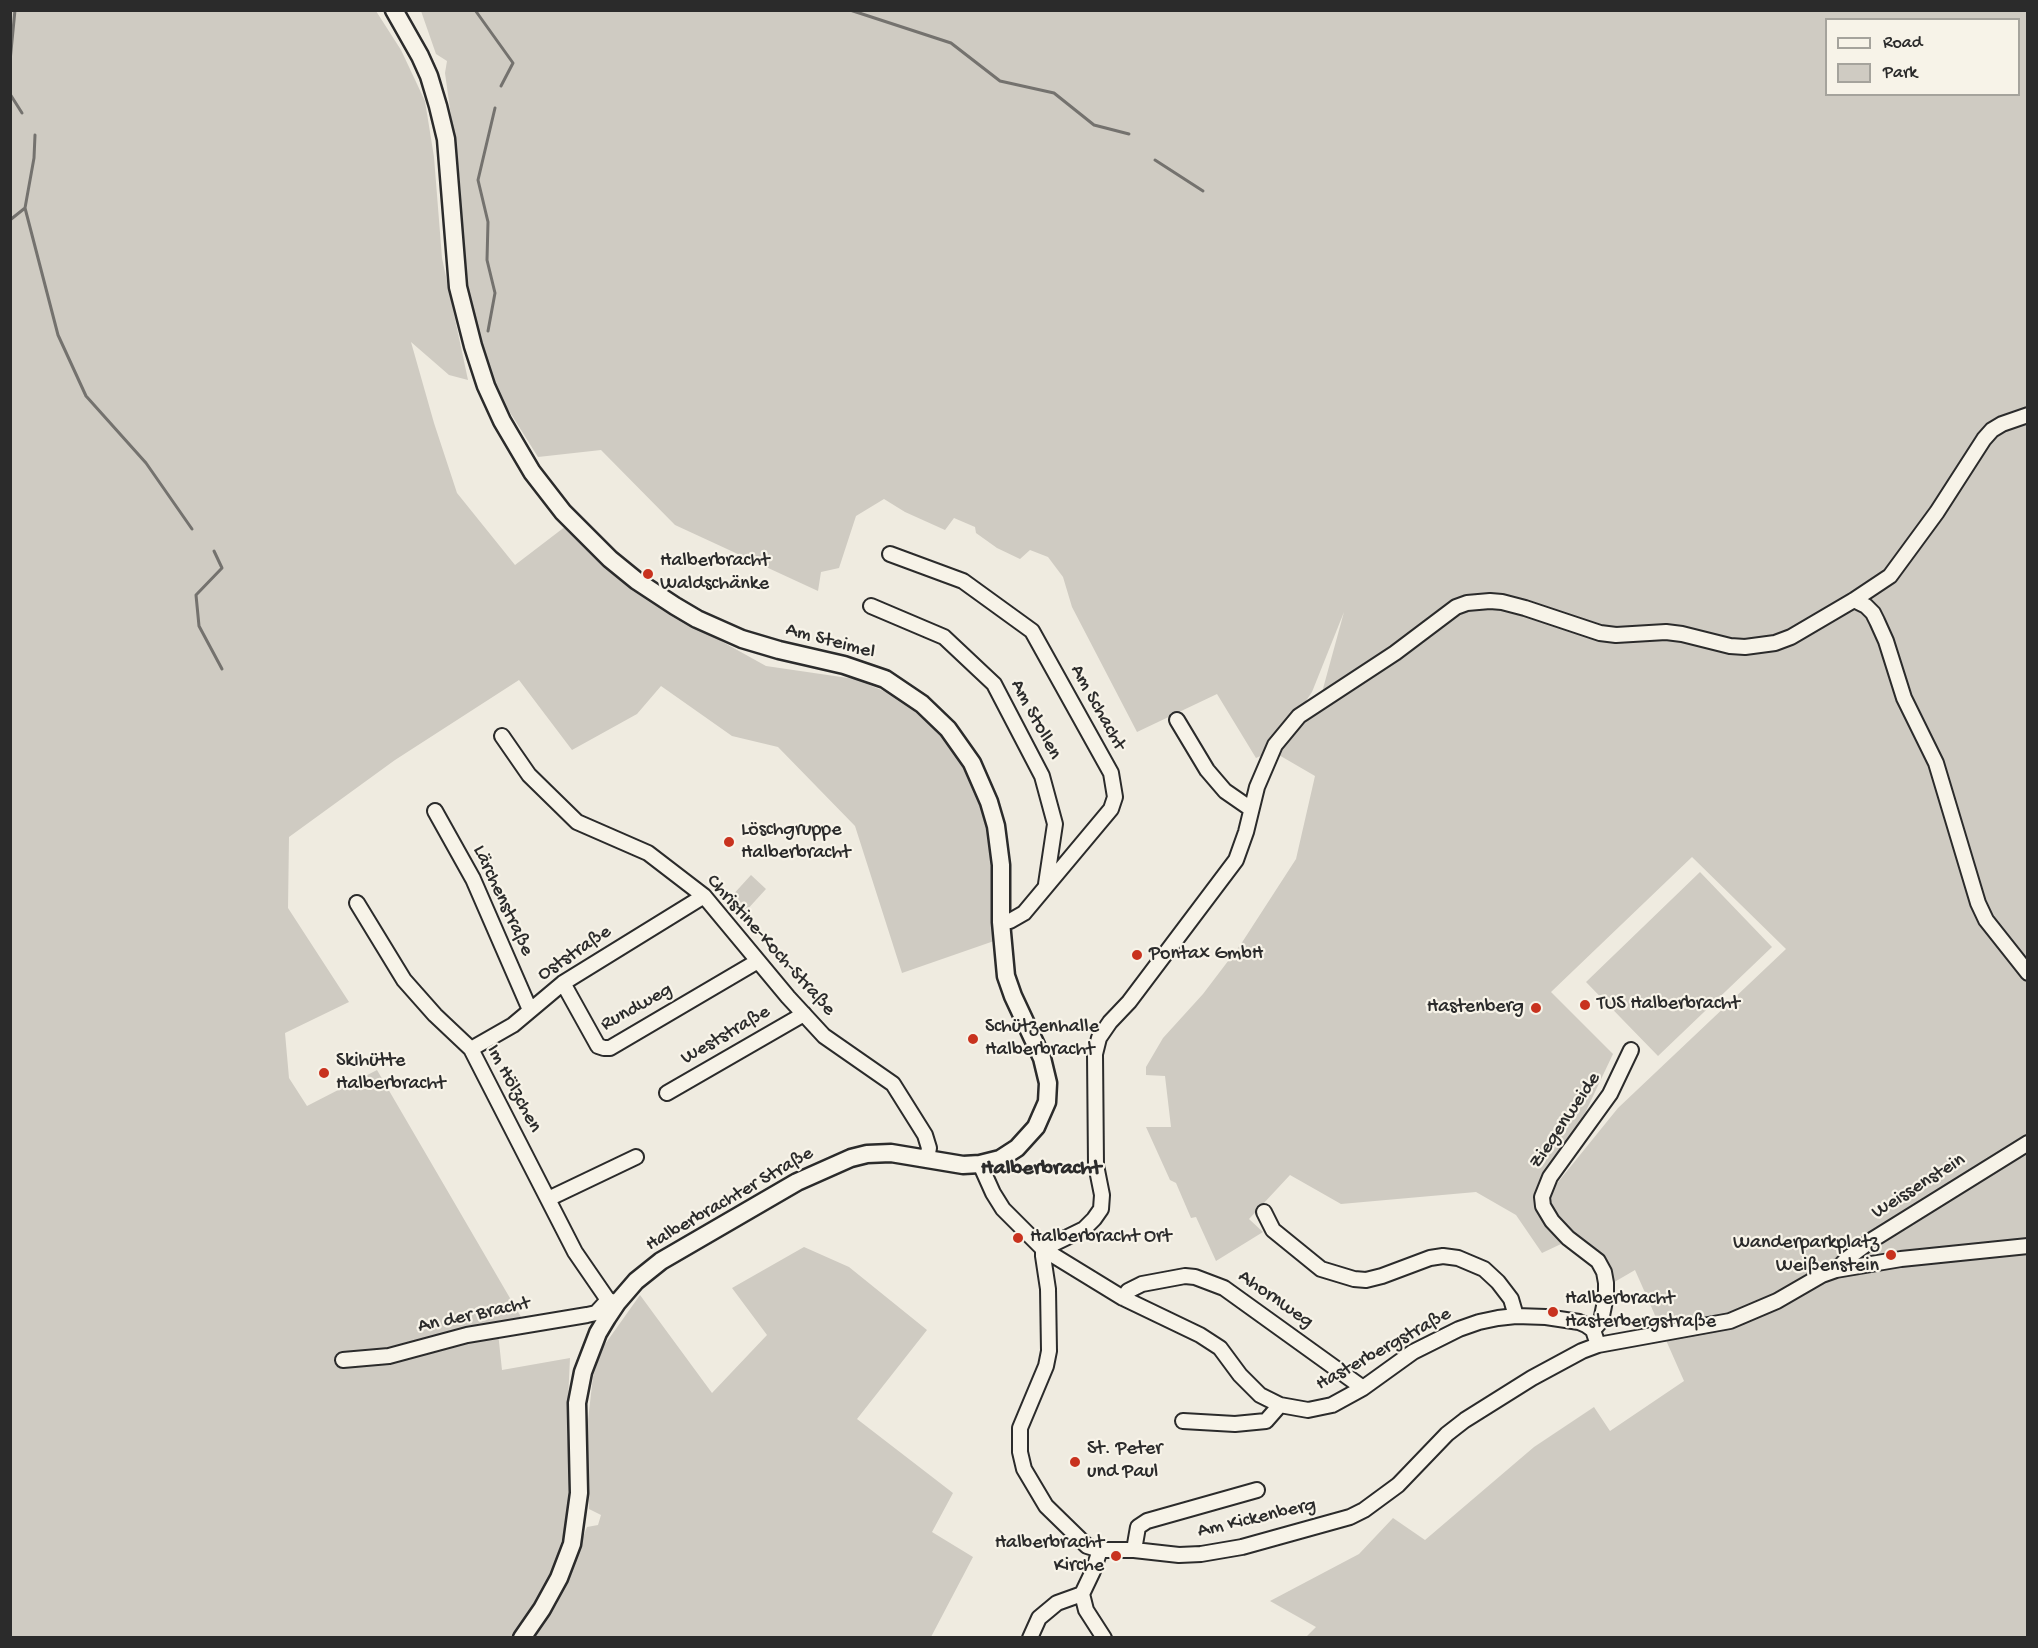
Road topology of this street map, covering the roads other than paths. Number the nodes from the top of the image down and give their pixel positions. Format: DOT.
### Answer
graph roads {
  1 [pos="394,10"];
  2 [pos="2028,415"];
  3 [pos="890,554"];
  4 [pos="1854,600"];
  5 [pos="871,606"];
  6 [pos="1177,720"];
  7 [pos="502,736"];
  8 [pos="1251,808"];
  9 [pos="435,811"];
  10 [pos="1046,884"];
  11 [pos="704,896"];
  12 [pos="357,903"];
  13 [pos="1001,922"];
  14 [pos="758,961"];
  15 [pos="2028,973"];
  16 [pos="563,983"];
  17 [pos="530,1010"];
  18 [pos="804,1014"];
  19 [pos="471,1049"];
  20 [pos="1631,1050"];
  21 [pos="667,1093"];
  22 [pos="2028,1143"];
  23 [pos="636,1157"];
  24 [pos="927,1158"];
  25 [pos="980,1164"];
  26 [pos="548,1199"];
  27 [pos="1264,1212"];
  28 [pos="2028,1246"];
  29 [pos="1043,1249"];
  30 [pos="1836,1270"];
  31 [pos="1123,1298"];
  32 [pos="612,1301"];
  33 [pos="1516,1316"];
  34 [pos="1593,1330"];
  35 [pos="1598,1345"];
  36 [pos="343,1360"];
  37 [pos="1363,1388"];
  38 [pos="1280,1405"];
  39 [pos="1183,1421"];
  40 [pos="1257,1490"];
  41 [pos="1100,1550"];
  42 [pos="1134,1550"];
  43 [pos="1082,1594"];
  44 [pos="522,1638"];
  45 [pos="1030,1638"];
  46 [pos="1104,1638"];
  1 -- 13 [label="main road, Am Steimel"];
  2 -- 4 [label="street"];
  3 -- 10 [label="street, Am Schacht"];
  4 -- 8 [label="street"];
  4 -- 15 [label="street"];
  5 -- 10 [label="street, Am Stollen"];
  6 -- 8 [label="street"];
  7 -- 11 [label="street, Christine-Koch-Straße"];
  8 -- 29 [label="street"];
  9 -- 17 [label="street, Lärchenstraße"];
  10 -- 13 [label="street, Am Schacht"];
  11 -- 14 [label="street, Christine-Koch-Straße"];
  11 -- 16 [label="street, Oststraße"];
  12 -- 19 [label="street, Im Hölzchen"];
  13 -- 25 [label="main road, Am Steimel"];
  14 -- 16 [label="street, Rundweg"];
  14 -- 18 [label="street, Christine-Koch-Straße"];
  16 -- 17 [label="street, Oststraße"];
  17 -- 19 [label="street, Oststraße"];
  18 -- 21 [label="street, Weststraße"];
  18 -- 24 [label="street, Christine-Koch-Straße"];
  19 -- 26 [label="street, Im Hölzchen"];
  20 -- 34 [label="street, Ziegenweide"];
  22 -- 30 [label="street, Weissenstein"];
  23 -- 26 [label="street"];
  24 -- 25 [label="main road, Halberbrachter Straße"];
  24 -- 32 [label="main road, Halberbrachter Straße"];
  25 -- 29 [label="street, Hasterbergstraße"];
  26 -- 32 [label="street, Im Hölzchen"];
  27 -- 33 [label="street"];
  28 -- 30 [label="street"];
  29 -- 31 [label="street, Hasterbergstraße"];
  29 -- 41 [label="street, Am Kickenberg"];
  30 -- 35 [label="street, Am Kickenberg"];
  31 -- 37 [label="street, Ahornweg"];
  31 -- 38 [label="street, Hasterbergstraße"];
  32 -- 36 [label="street, An der Bracht"];
  32 -- 44 [label="main road, Halberbrachter Straße"];
  33 -- 34 [label="street, Hasterbergstraße"];
  33 -- 37 [label="street, Hasterbergstraße"];
  34 -- 35 [label="street"];
  35 -- 42 [label="street, Am Kickenberg"];
  37 -- 38 [label="street, Hasterbergstraße"];
  38 -- 39 [label="street"];
  40 -- 42 [label="street"];
  41 -- 42 [label="street, Am Kickenberg"];
  41 -- 43 [label="street"];
  43 -- 45 [label="street"];
  43 -- 46 [label="street"];
}
